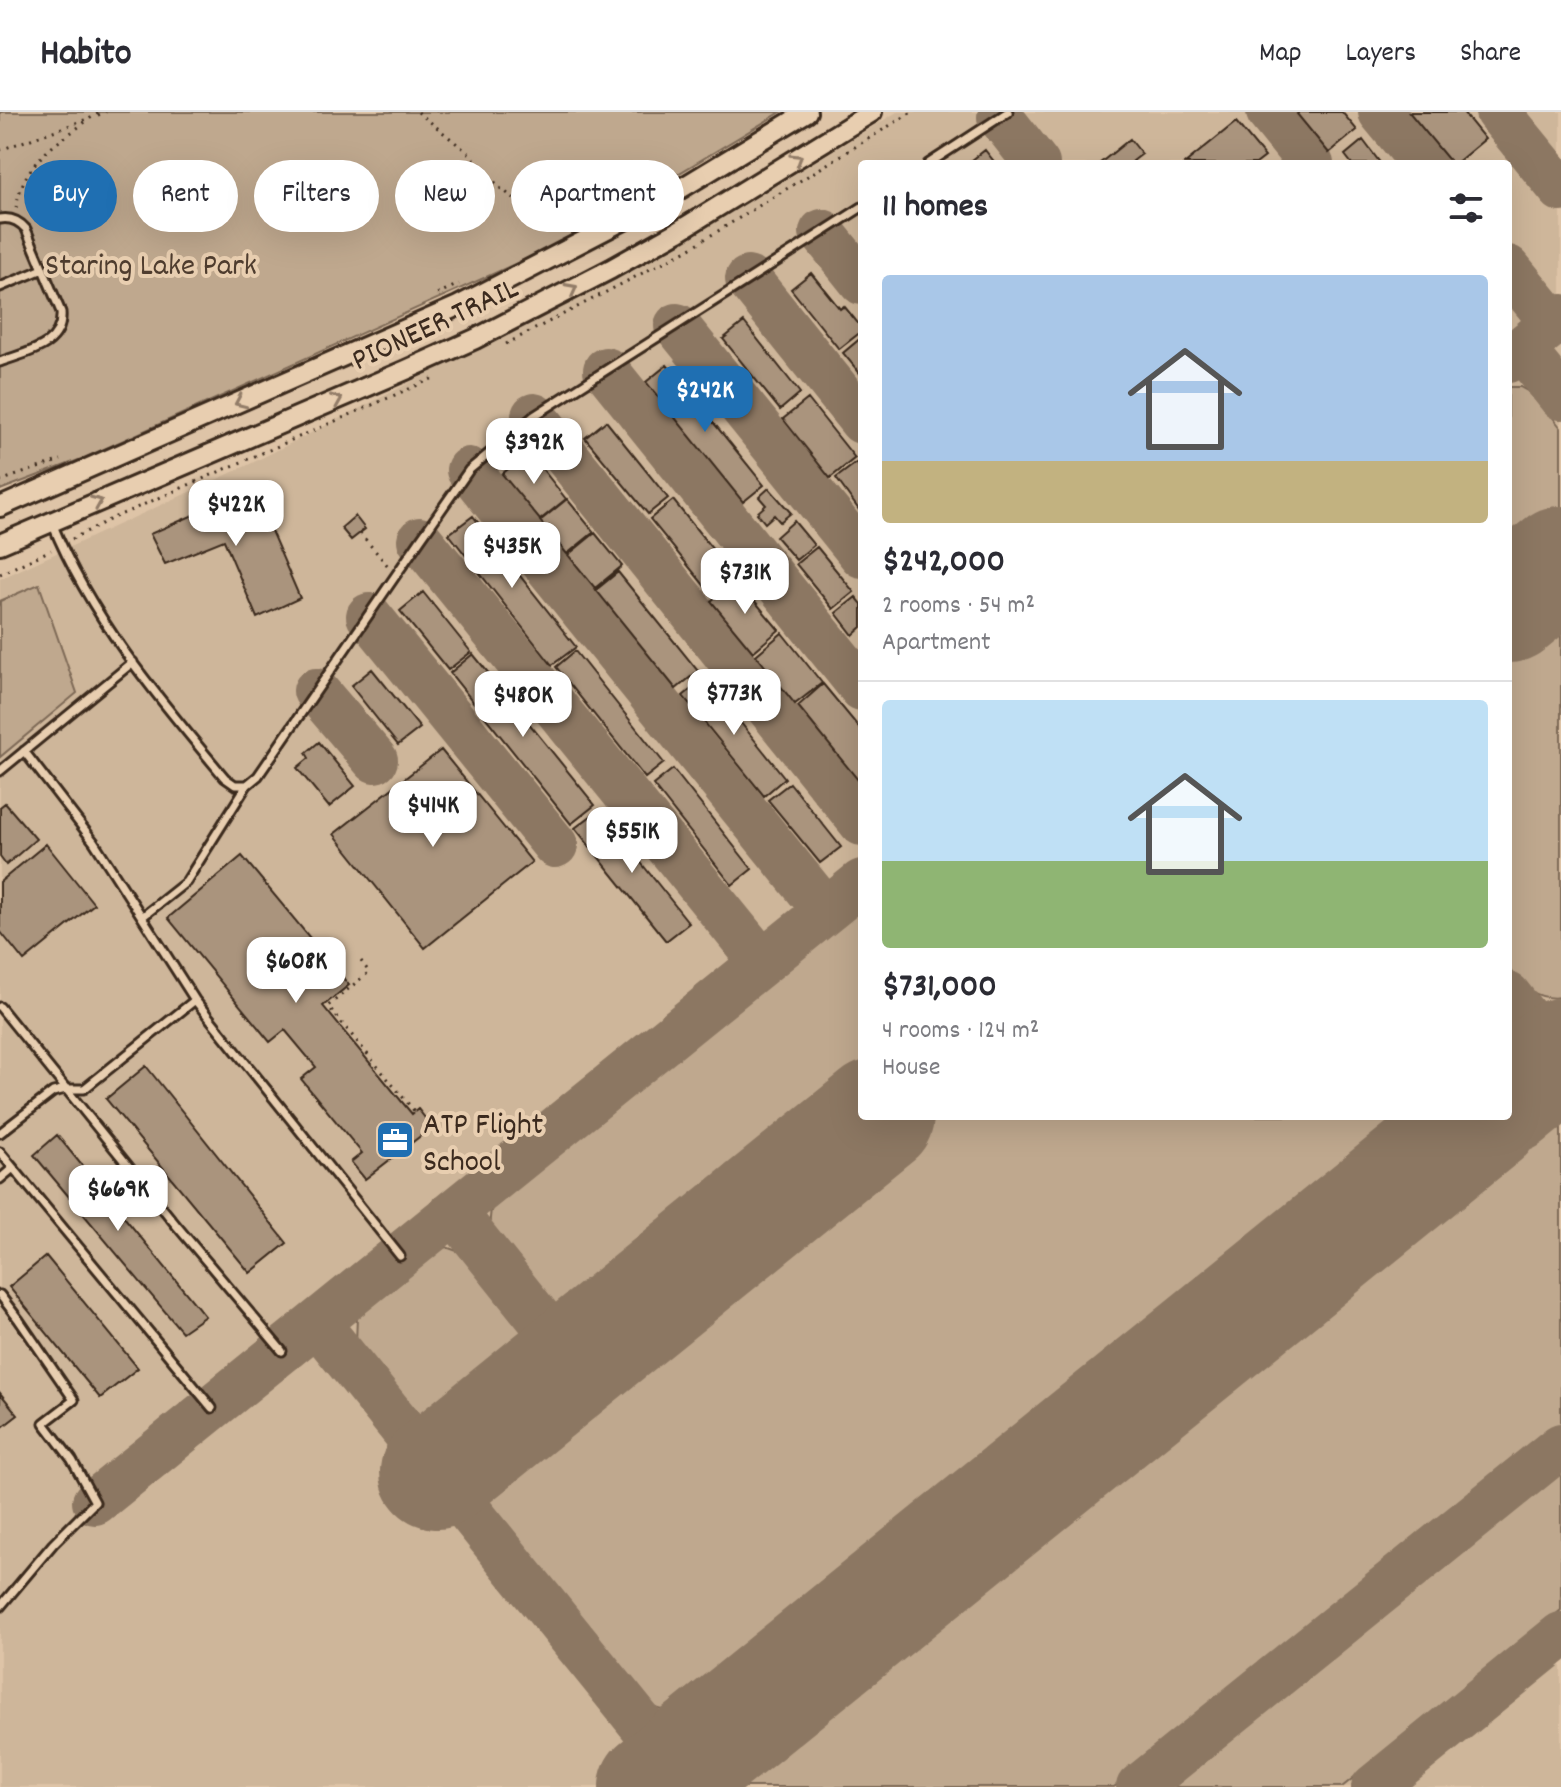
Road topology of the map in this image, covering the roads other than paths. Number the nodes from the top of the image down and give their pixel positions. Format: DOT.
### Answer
graph roads {
  1 [pos="807,112"];
  2 [pos="872,112"];
  3 [pos="1008,112"];
  4 [pos="934,160"];
  5 [pos="858,210"];
  6 [pos="0,219"];
  7 [pos="43,269"];
  8 [pos="0,287"];
  9 [pos="0,362"];
  10 [pos="0,507"];
  11 [pos="52,522"];
  12 [pos="0,544"];
  13 [pos="133,662"];
  14 [pos="24,751"];
  15 [pos="0,771"];
  16 [pos="247,785"];
  17 [pos="142,917"];
  18 [pos="195,1000"];
  19 [pos="0,1007"];
  20 [pos="66,1089"];
  21 [pos="0,1133"];
  22 [pos="0,1152"];
  23 [pos="13,1168"];
  24 [pos="0,1179"];
  25 [pos="400,1256"];
  26 [pos="0,1295"];
  27 [pos="282,1351"];
  28 [pos="212,1408"];
  29 [pos="0,1607"];
  1 -- 10 [label="main road, PIONEER TRAIL, one-way"];
  11 -- 2 [label="main road, PIONEER TRAIL, one-way"];
  3 -- 4 [label="lane"];
  5 -- 16 [label="lane"];
  6 -- 7 [label="lane"];
  7 -- 8 [label="lane"];
  7 -- 9 [label="lane"];
  11 -- 12 [label="main road, PIONEER TRAIL"];
  11 -- 13 [label="lane"];
  13 -- 14 [label="lane"];
  13 -- 16 [label="lane"];
  14 -- 15 [label="lane"];
  14 -- 17 [label="lane"];
  16 -- 17 [label="lane"];
  17 -- 18 [label="lane"];
  18 -- 20 [label="lane"];
  18 -- 25 [label="lane"];
  19 -- 20 [label="lane"];
  20 -- 21 [label="lane"];
  20 -- 27 [label="lane"];
  22 -- 23 [label="lane"];
  23 -- 24 [label="lane"];
  23 -- 28 [label="lane"];
  26 -- 29 [label="lane"];
}
